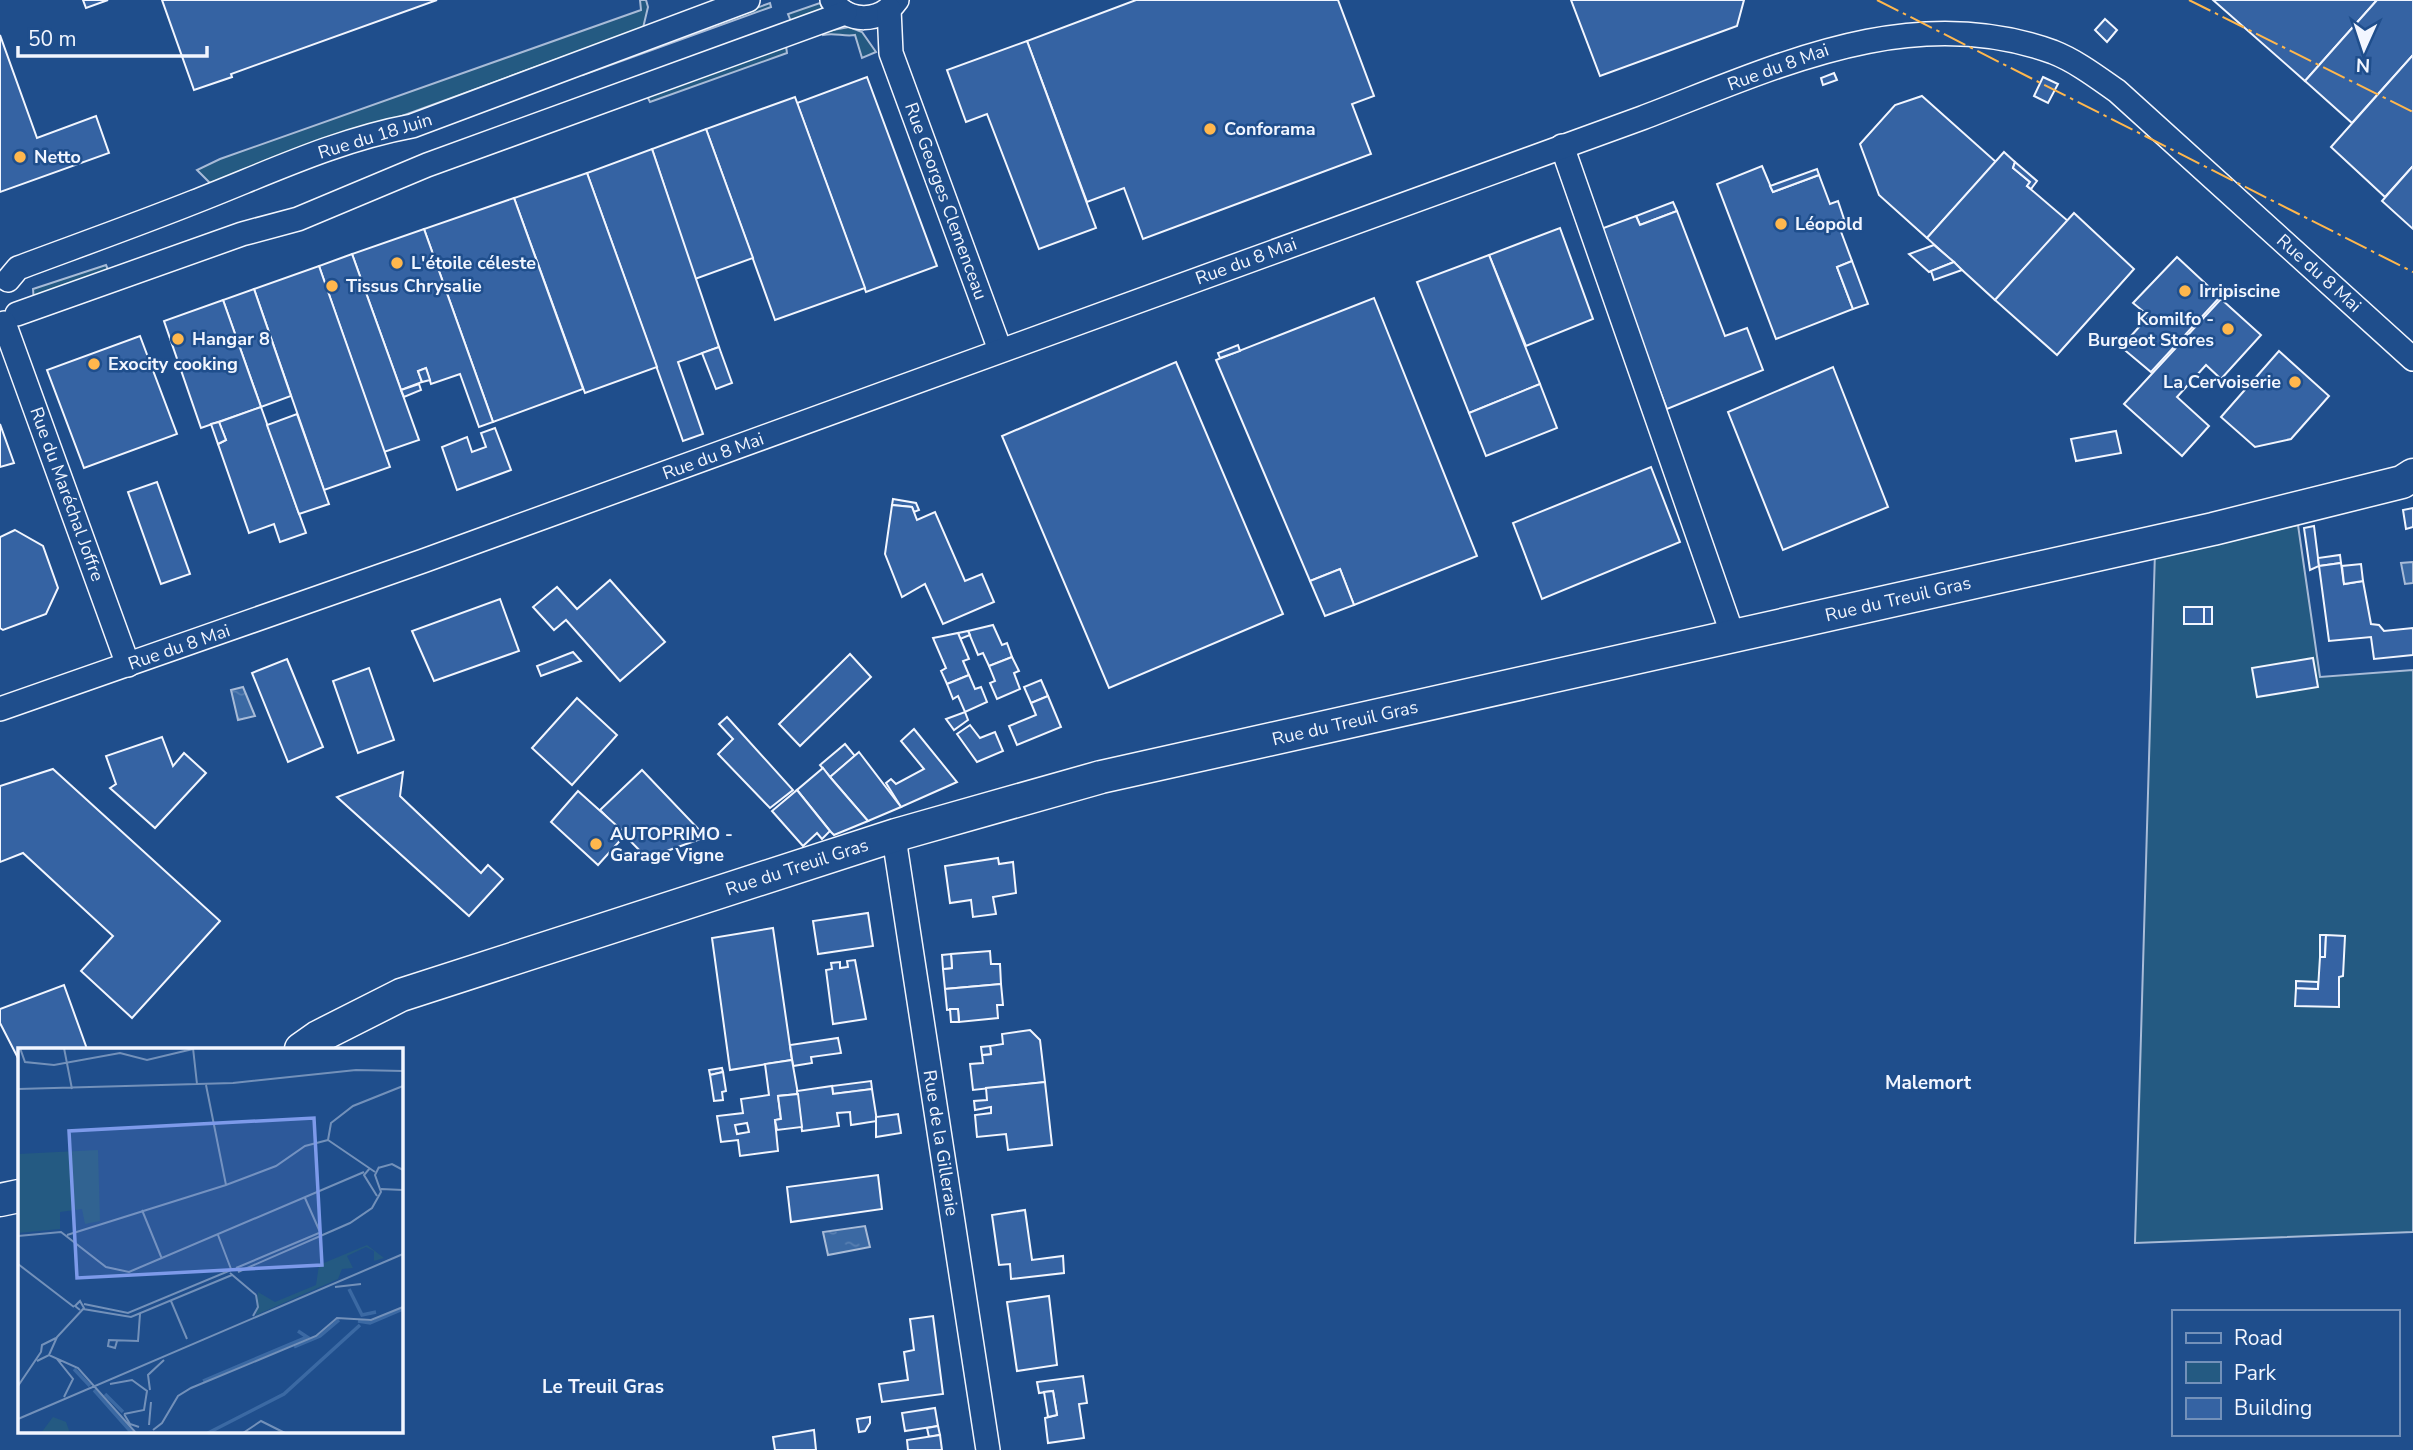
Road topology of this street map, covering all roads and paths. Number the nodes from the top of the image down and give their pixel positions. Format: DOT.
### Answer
graph roads {
  1 [pos="748,0"];
  2 [pos="896,3"];
  3 [pos="846,10"];
  4 [pos="891,53"];
  5 [pos="1562,146"];
  6 [pos="4,279"];
  7 [pos="7,320"];
  8 [pos="1000,350"];
  9 [pos="2413,359"];
  10 [pos="2413,475"];
  11 [pos="1733,636"];
  12 [pos="128,665"];
  13 [pos="0,709"];
  14 [pos="896,835"];
  15 [pos="302,1048"];
  16 [pos="18,1196"];
  17 [pos="0,1200"];
  18 [pos="988,1450"];
  1 -- 6 [label="street, Rue du 18 Juin"];
  2 -- 3 [label="street"];
  2 -- 4 [label="street"];
  3 -- 4 [label="street"];
  3 -- 7 [label="street"];
  4 -- 8 [label="street, Rue Georges Clemenceau"];
  5 -- 8 [label="street, Rue du 8 Mai"];
  5 -- 9 [label="street, Rue du 8 Mai"];
  5 -- 11 [label="street"];
  6 -- 7 [label="street, Rue du Maréchal Joffre"];
  7 -- 12 [label="street, Rue du Maréchal Joffre"];
  8 -- 12 [label="street, Rue du 8 Mai"];
  10 -- 11 [label="street, Rue du Treuil Gras"];
  11 -- 14 [label="street, Rue du Treuil Gras"];
  12 -- 13 [label="street, Rue du 8 Mai"];
  14 -- 15 [label="street, Rue du Treuil Gras"];
  14 -- 18 [label="street, Rue de la Gilleraie"];
  16 -- 17 [label="street"];
}
